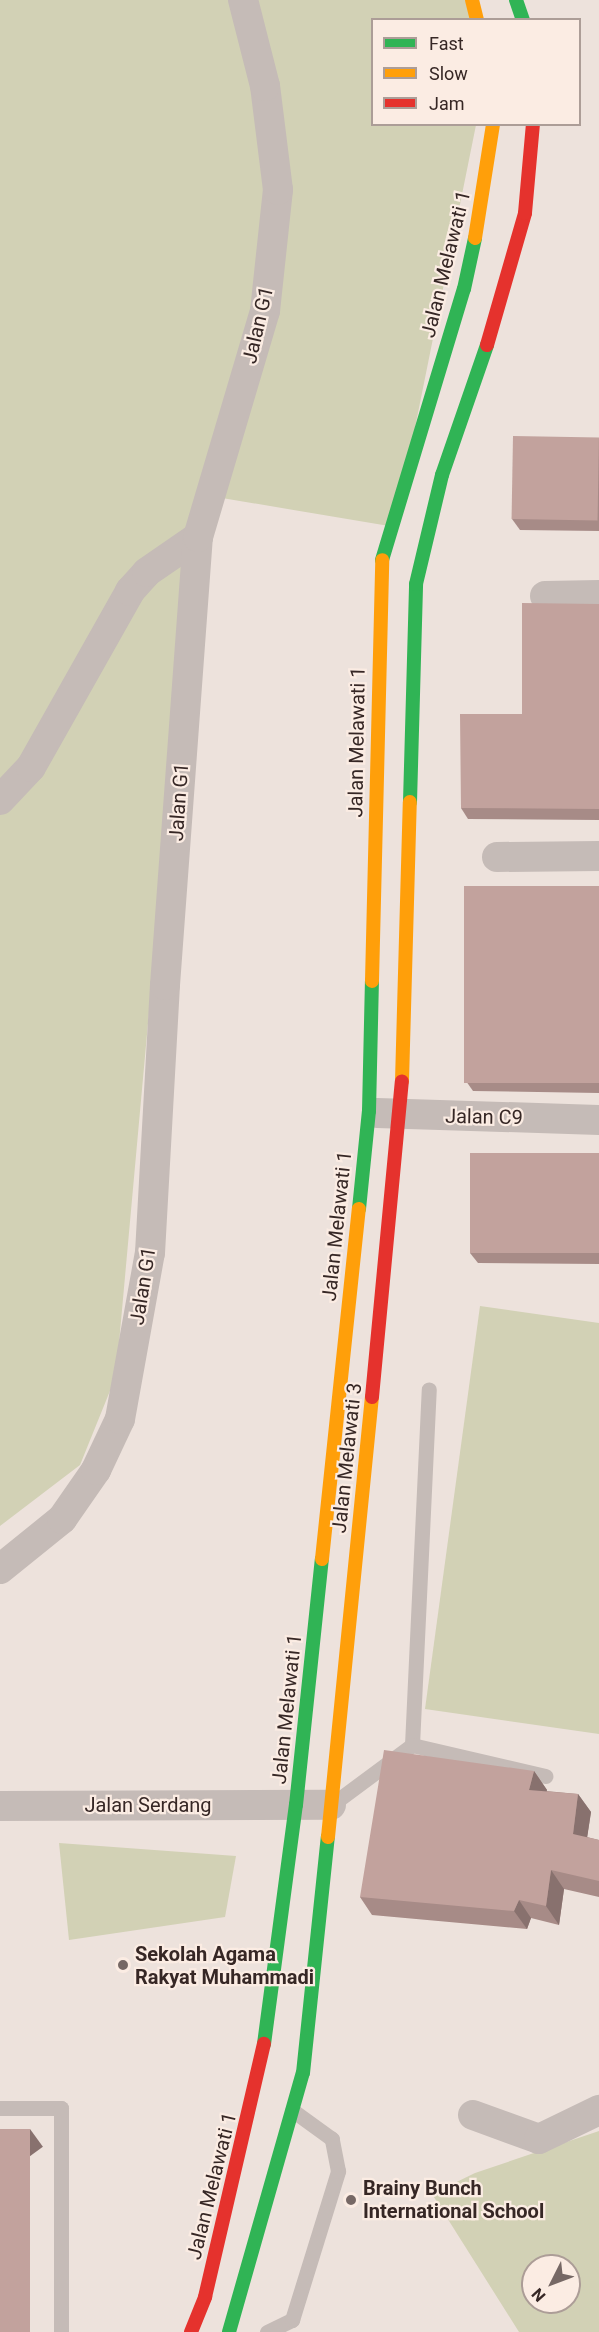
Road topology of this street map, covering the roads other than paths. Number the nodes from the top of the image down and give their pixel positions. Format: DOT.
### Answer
graph roads {
  1 [pos="243,0"];
  2 [pos="472,0"];
  3 [pos="516,0"];
  4 [pos="476,18"];
  5 [pos="522,18"];
  6 [pos="493,126"];
  7 [pos="533,126"];
  8 [pos="198,537"];
  9 [pos="599,595"];
  10 [pos="545,596"];
  11 [pos="0,800"];
  12 [pos="497,856"];
  13 [pos="599,856"];
  14 [pos="369,1112"];
  15 [pos="401,1116"];
  16 [pos="599,1120"];
  17 [pos="429,1389"];
  18 [pos="0,1569"];
  19 [pos="412,1745"];
  20 [pos="545,1776"];
  21 [pos="296,1805"];
  22 [pos="331,1805"];
  23 [pos="0,1806"];
  24 [pos="0,2108"];
  25 [pos="292,2110"];
  26 [pos="599,2110"];
  27 [pos="473,2115"];
  28 [pos="61,2332"];
  29 [pos="191,2332"];
  30 [pos="229,2332"];
  31 [pos="267,2332"];
  1 -- 8 [label="street, Jalan G1"];
  2 -- 4 [label="street"];
  3 -- 5 [label="street"];
  6 -- 14 [label="street, Jalan Melawati 1"];
  7 -- 15 [label="street"];
  8 -- 11 [label="street"];
  8 -- 18 [label="street, Jalan G1"];
  9 -- 10 [label="street"];
  12 -- 13 [label="street"];
  14 -- 15 [label="street, Jalan C9"];
  14 -- 21 [label="street, Jalan Melawati 1"];
  15 -- 16 [label="street, Jalan C9"];
  15 -- 22 [label="street, Jalan Melawati 3"];
  17 -- 19 [label="lane"];
  19 -- 20 [label="lane"];
  19 -- 22 [label="lane"];
  21 -- 22 [label="street, Jalan Serdang"];
  21 -- 23 [label="street, Jalan Serdang"];
  21 -- 29 [label="street, Jalan Melawati 1"];
  22 -- 25 [label="street"];
  24 -- 28 [label="lane"];
  25 -- 30 [label="street"];
  25 -- 31 [label="lane"];
  26 -- 27 [label="street"];
}
